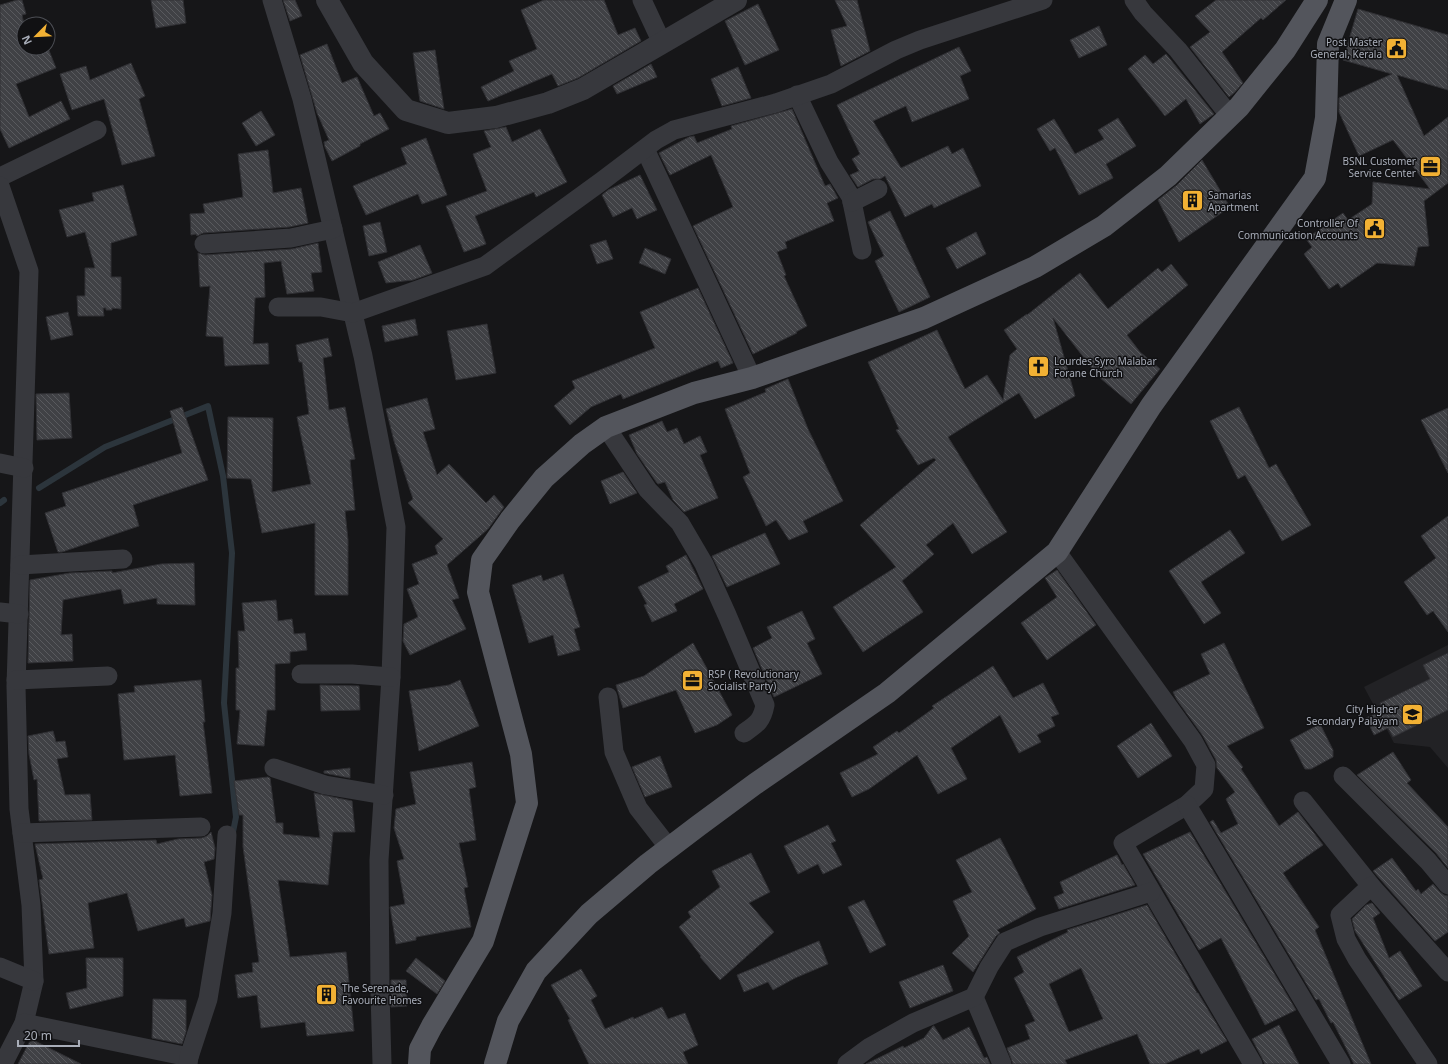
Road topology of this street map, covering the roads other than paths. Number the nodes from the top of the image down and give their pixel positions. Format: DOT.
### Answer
graph roads {
  1 [pos="272,0"];
  2 [pos="327,0"];
  3 [pos="642,0"];
  4 [pos="736,0"];
  5 [pos="1043,0"];
  6 [pos="1134,0"];
  7 [pos="1317,0"];
  8 [pos="1346,0"];
  9 [pos="662,43"];
  10 [pos="798,96"];
  11 [pos="1230,116"];
  12 [pos="97,130"];
  13 [pos="645,149"];
  14 [pos="0,177"];
  15 [pos="0,186"];
  16 [pos="878,189"];
  17 [pos="852,202"];
  18 [pos="333,228"];
  19 [pos="204,244"];
  20 [pos="862,250"];
  21 [pos="278,307"];
  22 [pos="353,313"];
  23 [pos="752,378"];
  24 [pos="606,427"];
  25 [pos="0,463"];
  26 [pos="24,468"];
  27 [pos="1057,552"];
  28 [pos="122,559"];
  29 [pos="20,565"];
  30 [pos="0,612"];
  31 [pos="19,614"];
  32 [pos="301,674"];
  33 [pos="108,676"];
  34 [pos="391,677"];
  35 [pos="16,680"];
  36 [pos="608,697"];
  37 [pos="744,733"];
  38 [pos="274,768"];
  39 [pos="1343,776"];
  40 [pos="384,795"];
  41 [pos="1304,802"];
  42 [pos="1187,805"];
  43 [pos="201,827"];
  44 [pos="22,833"];
  45 [pos="227,835"];
  46 [pos="669,848"];
  47 [pos="1448,884"];
  48 [pos="1371,886"];
  49 [pos="1151,892"];
  50 [pos="0,967"];
  51 [pos="1448,972"];
  52 [pos="34,982"];
  53 [pos="974,997"];
  54 [pos="24,1023"];
  55 [pos="188,1061"];
  56 [pos="3,1064"];
  57 [pos="382,1064"];
  58 [pos="419,1064"];
  59 [pos="495,1064"];
  60 [pos="847,1064"];
  61 [pos="1002,1064"];
  62 [pos="1253,1064"];
  63 [pos="1341,1064"];
  64 [pos="1428,1064"];
  1 -- 18 [label="street"];
  2 -- 9 [label="street"];
  3 -- 9 [label="street"];
  4 -- 9 [label="street"];
  5 -- 10 [label="street"];
  6 -- 11 [label="street"];
  7 -- 11 [label="main road"];
  8 -- 27 [label="main road"];
  10 -- 13 [label="street"];
  10 -- 17 [label="street"];
  11 -- 23 [label="main road"];
  12 -- 14 [label="street"];
  13 -- 22 [label="street"];
  13 -- 23 [label="street"];
  15 -- 26 [label="street"];
  16 -- 17 [label="street"];
  17 -- 20 [label="street"];
  18 -- 19 [label="street"];
  18 -- 22 [label="street"];
  21 -- 22 [label="street"];
  22 -- 34 [label="street"];
  23 -- 24 [label="main road"];
  24 -- 37 [label="street"];
  24 -- 58 [label="main road"];
  25 -- 26 [label="street"];
  26 -- 29 [label="street"];
  27 -- 42 [label="street"];
  27 -- 46 [label="main road"];
  28 -- 29 [label="street"];
  29 -- 31 [label="street"];
  30 -- 31 [label="street"];
  31 -- 35 [label="street"];
  32 -- 34 [label="street"];
  33 -- 35 [label="street"];
  34 -- 40 [label="street"];
  35 -- 44 [label="street"];
  36 -- 46 [label="street"];
  38 -- 40 [label="street"];
  39 -- 47 [label="street"];
  40 -- 57 [label="street"];
  41 -- 48 [label="street"];
  42 -- 49 [label="street"];
  42 -- 63 [label="street"];
  43 -- 44 [label="street"];
  44 -- 52 [label="street"];
  45 -- 55 [label="street"];
  46 -- 59 [label="main road"];
  48 -- 51 [label="street"];
  48 -- 64 [label="street"];
  49 -- 53 [label="street"];
  49 -- 62 [label="street"];
  50 -- 52 [label="street"];
  52 -- 54 [label="street"];
  53 -- 60 [label="street"];
  53 -- 61 [label="street"];
  54 -- 55 [label="street"];
  54 -- 56 [label="street"];
}
